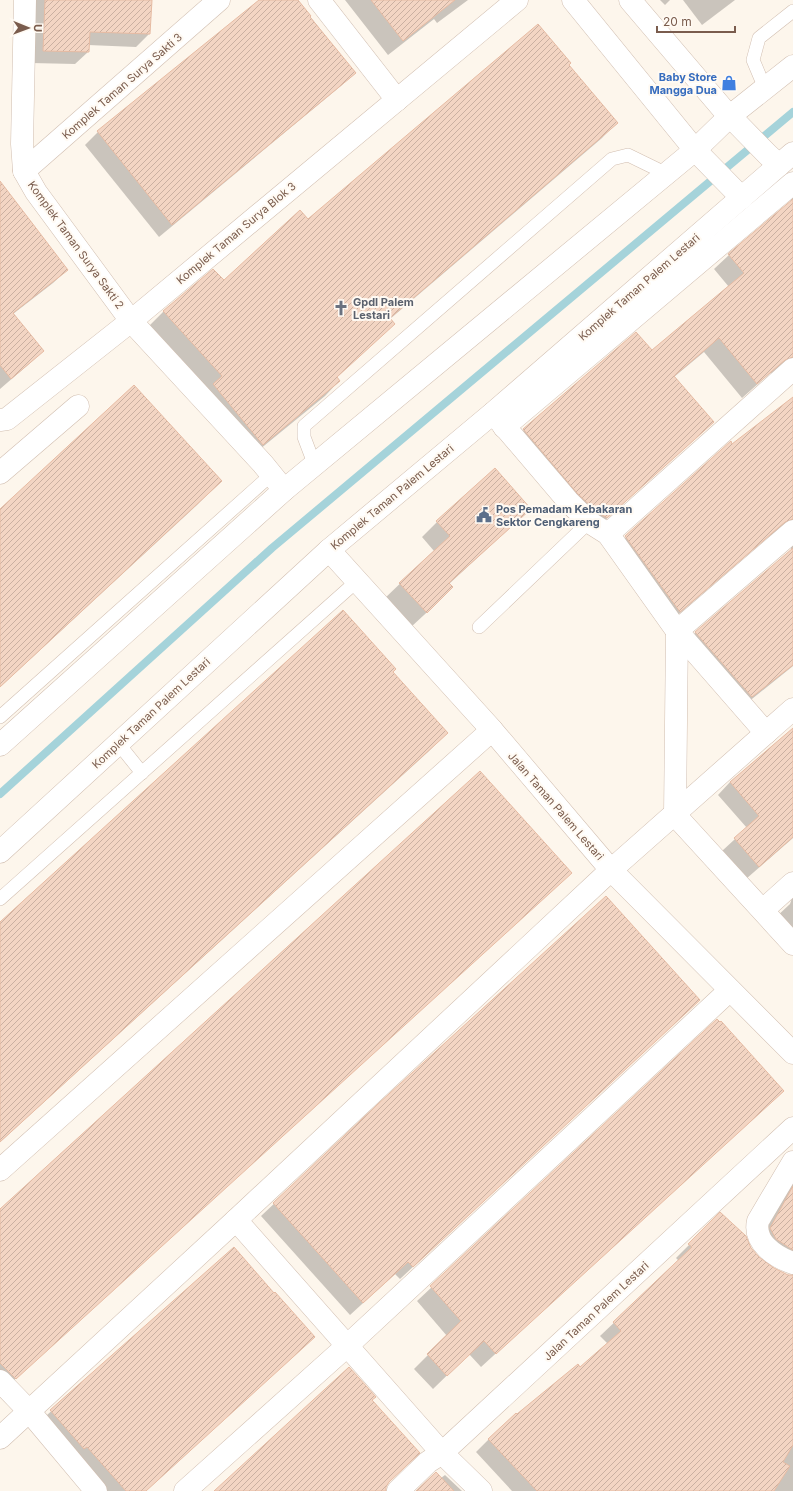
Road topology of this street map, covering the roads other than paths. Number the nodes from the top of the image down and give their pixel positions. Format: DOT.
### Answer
graph roads {
  1 [pos="25,0"];
  2 [pos="219,0"];
  3 [pos="319,0"];
  4 [pos="517,0"];
  5 [pos="573,0"];
  6 [pos="630,0"];
  7 [pos="198,10"];
  8 [pos="793,11"];
  9 [pos="793,66"];
  10 [pos="769,86"];
  11 [pos="397,100"];
  12 [pos="736,122"];
  13 [pos="700,156"];
  14 [pos="783,163"];
  15 [pos="24,171"];
  16 [pos="667,174"];
  17 [pos="793,183"];
  18 [pos="738,194"];
  19 [pos="131,321"];
  20 [pos="792,373"];
  21 [pos="78,406"];
  22 [pos="0,420"];
  23 [pos="498,420"];
  24 [pos="315,466"];
  25 [pos="0,473"];
  26 [pos="278,482"];
  27 [pos="589,522"];
  28 [pos="793,531"];
  29 [pos="608,534"];
  30 [pos="329,550"];
  31 [pos="357,581"];
  32 [pos="123,621"];
  33 [pos="479,627"];
  34 [pos="677,631"];
  35 [pos="793,709"];
  36 [pos="0,717"];
  37 [pos="492,730"];
  38 [pos="766,733"];
  39 [pos="118,743"];
  40 [pos="0,745"];
  41 [pos="142,773"];
  42 [pos="675,814"];
  43 [pos="0,852"];
  44 [pos="611,870"];
  45 [pos="793,883"];
  46 [pos="0,899"];
  47 [pos="762,910"];
  48 [pos="793,944"];
  49 [pos="730,990"];
  50 [pos="792,1051"];
  51 [pos="793,1128"];
  52 [pos="793,1162"];
  53 [pos="0,1170"];
  54 [pos="236,1220"];
  55 [pos="793,1263"];
  56 [pos="348,1345"];
  57 [pos="0,1381"];
  58 [pos="29,1411"];
  59 [pos="0,1438"];
  60 [pos="442,1452"];
  61 [pos="96,1491"];
  62 [pos="185,1491"];
  63 [pos="398,1491"];
  64 [pos="481,1491"];
  1 -- 15 [label="street, Komplek Taman Surya Sakti 2"];
  2 -- 7 [label="street, Komplek Taman Surya Sakti 3"];
  3 -- 11 [label="street"];
  4 -- 11 [label="street, Komplek Taman Surya Blok 3"];
  5 -- 13 [label="street"];
  6 -- 12 [label="street"];
  7 -- 15 [label="street, Komplek Taman Surya Sakti 3"];
  8 -- 10 [label="lane"];
  9 -- 10 [label="street"];
  10 -- 12 [label="street"];
  11 -- 19 [label="street, Komplek Taman Surya Blok 3"];
  12 -- 13 [label="street"];
  12 -- 14 [label="street"];
  13 -- 16 [label="street"];
  13 -- 18 [label="street"];
  14 -- 18 [label="street, Komplek Taman Palem Lestari"];
  15 -- 19 [label="street, Komplek Taman Surya Sakti 2"];
  16 -- 24 [label="street"];
  16 -- 24 [label="lane"];
  17 -- 23 [label="street"];
  18 -- 23 [label="street, Komplek Taman Palem Lestari"];
  19 -- 22 [label="street, Komplek Taman Surya Blok 3"];
  19 -- 26 [label="street"];
  20 -- 29 [label="street"];
  21 -- 25 [label="street"];
  23 -- 27 [label="street"];
  23 -- 30 [label="street, Komplek Taman Palem Lestari"];
  24 -- 26 [label="street"];
  26 -- 32 [label="street"];
  27 -- 29 [label="street"];
  27 -- 33 [label="lane"];
  28 -- 34 [label="street"];
  29 -- 34 [label="street"];
  30 -- 31 [label="street, Jalan Taman Palem Lestari"];
  30 -- 39 [label="street, Komplek Taman Palem Lestari"];
  31 -- 37 [label="street, Jalan Taman Palem Lestari"];
  31 -- 41 [label="lane"];
  32 -- 36 [label="lane"];
  32 -- 40 [label="street"];
  34 -- 38 [label="street"];
  34 -- 42 [label="street"];
  35 -- 38 [label="street"];
  37 -- 44 [label="street, Jalan Taman Palem Lestari"];
  37 -- 53 [label="street"];
  38 -- 42 [label="street"];
  39 -- 41 [label="lane"];
  39 -- 43 [label="street, Komplek Taman Palem Lestari"];
  41 -- 46 [label="lane"];
  42 -- 44 [label="street"];
  42 -- 47 [label="street"];
  44 -- 49 [label="street, Jalan Taman Palem Lestari"];
  44 -- 54 [label="street"];
  45 -- 47 [label="street"];
  47 -- 48 [label="street"];
  49 -- 50 [label="street, Jalan Taman Palem Lestari"];
  49 -- 56 [label="street"];
  51 -- 60 [label="street, Jalan Taman Palem Lestari"];
  52 -- 55 [label="street"];
  54 -- 56 [label="street"];
  54 -- 58 [label="street"];
  56 -- 60 [label="street"];
  56 -- 62 [label="street"];
  57 -- 58 [label="street"];
  58 -- 59 [label="street"];
  58 -- 61 [label="street"];
  60 -- 63 [label="street, Jalan Taman Palem Lestari"];
  60 -- 64 [label="street"];
}
